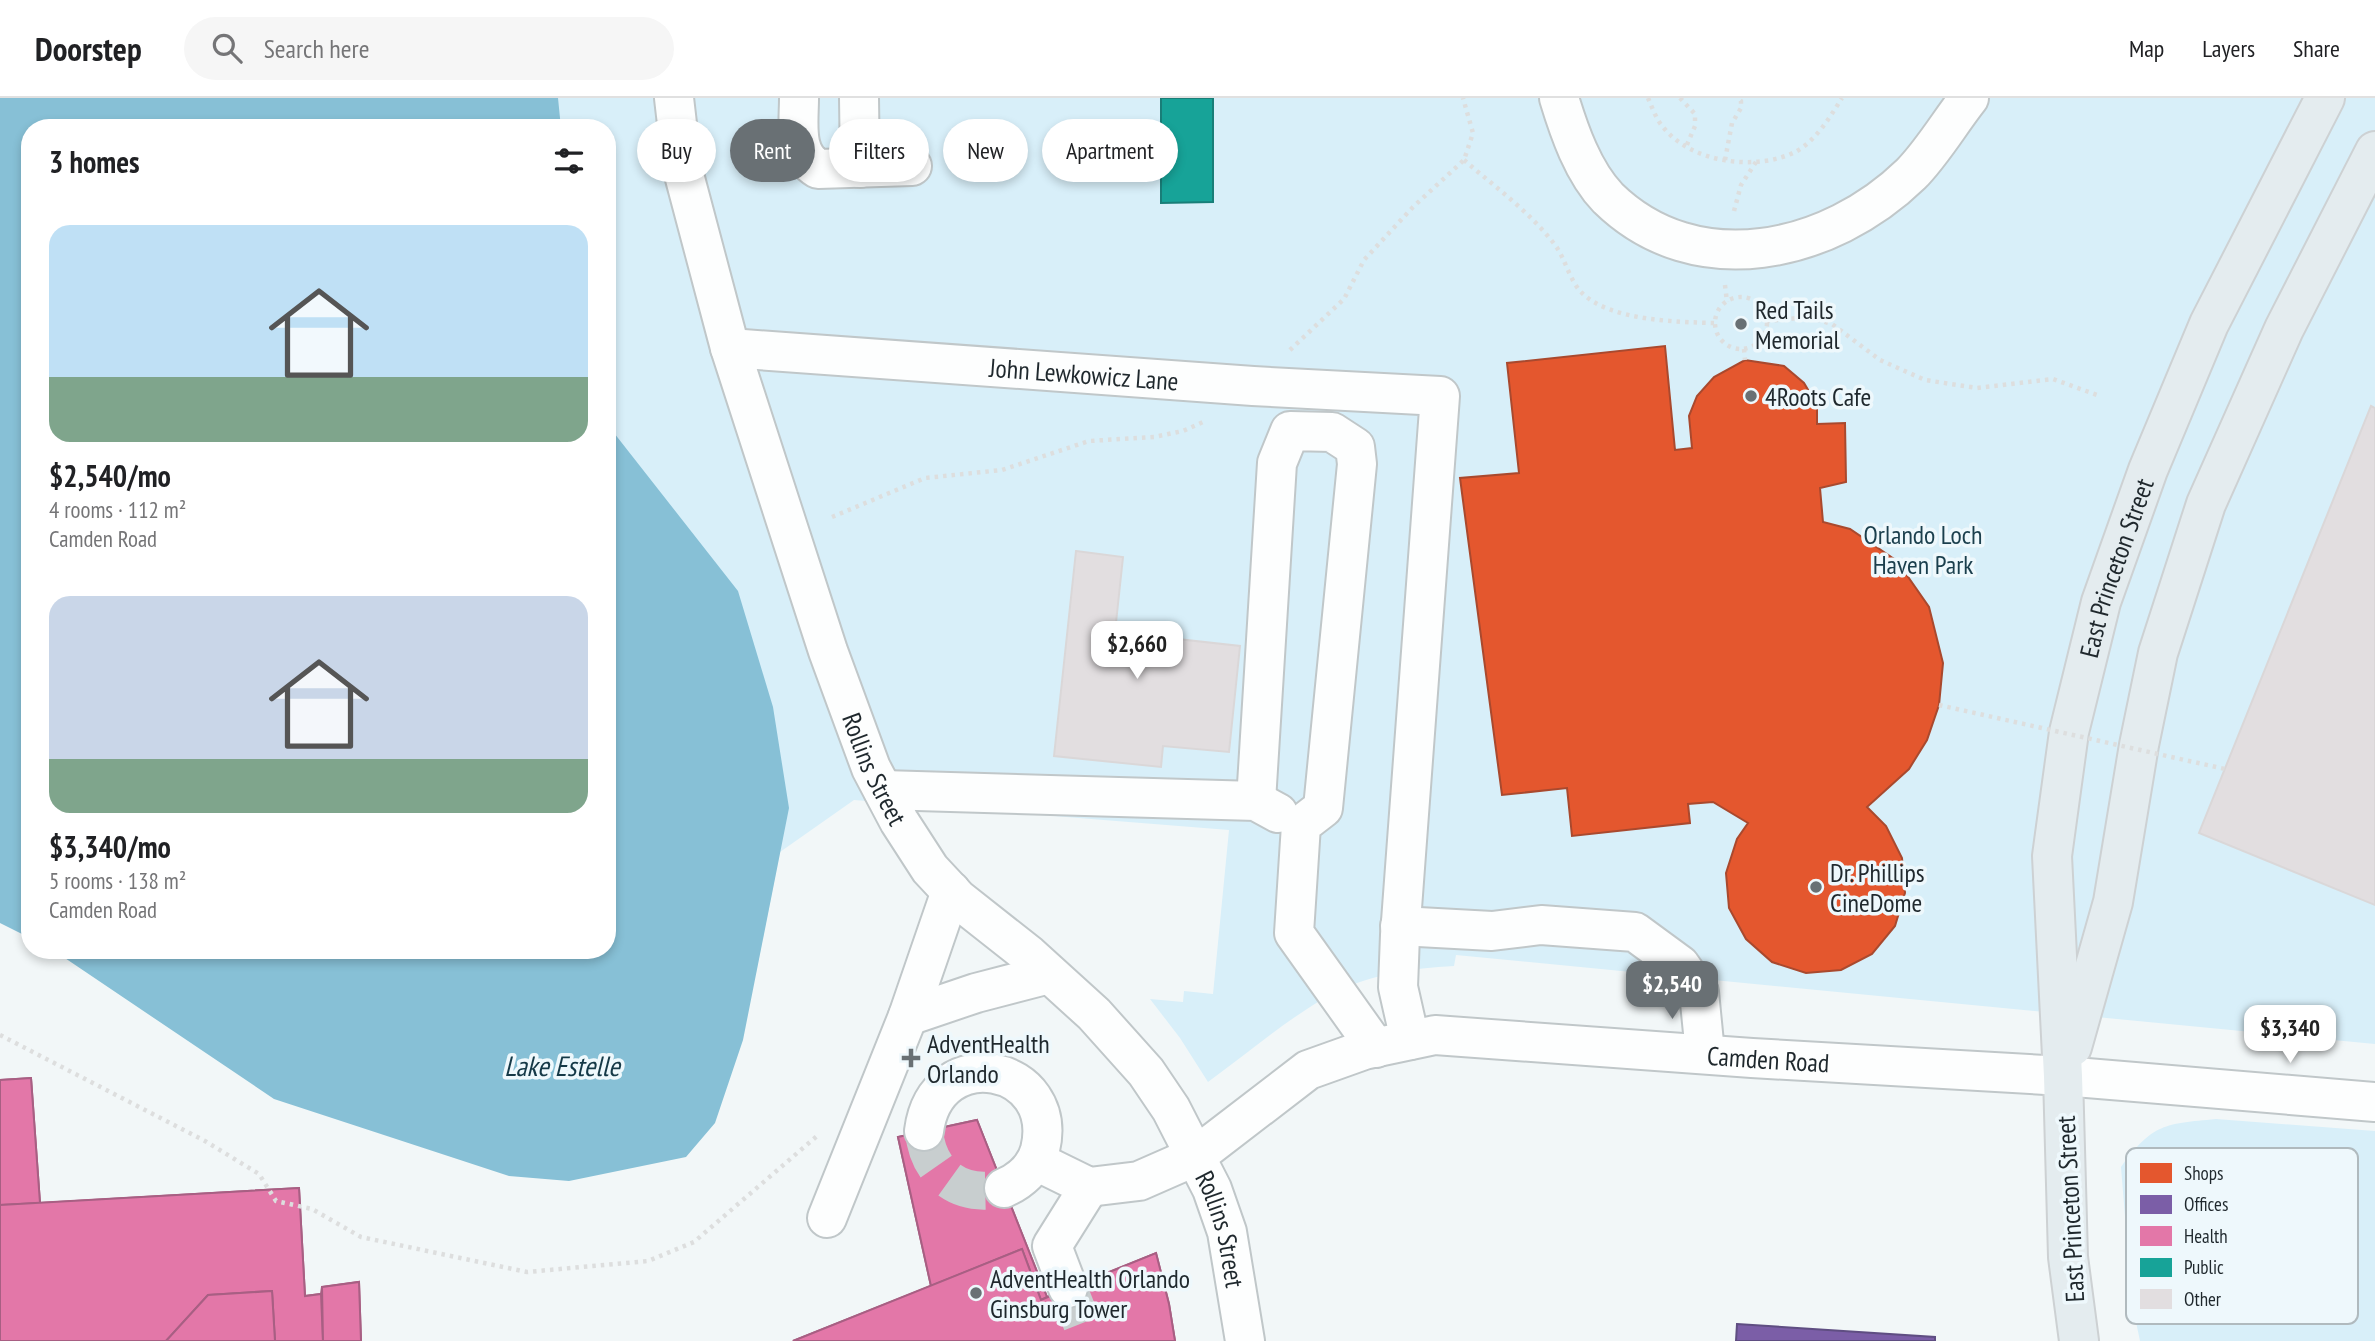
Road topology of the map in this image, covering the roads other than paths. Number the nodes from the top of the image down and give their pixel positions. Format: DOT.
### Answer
graph roads {
  1 [pos="674,98"];
  2 [pos="799,98"];
  3 [pos="859,98"];
  4 [pos="1559,98"];
  5 [pos="1969,98"];
  6 [pos="2325,98"];
  7 [pos="859,119"];
  8 [pos="2375,151"];
  9 [pos="829,169"];
  10 [pos="730,348"];
  11 [pos="883,790"];
  12 [pos="1256,801"];
  13 [pos="1301,825"];
  14 [pos="951,891"];
  15 [pos="1400,926"];
  16 [pos="1049,974"];
  17 [pos="908,1016"];
  18 [pos="1393,1044"];
  19 [pos="1704,1053"];
  20 [pos="2063,1076"];
  21 [pos="2375,1102"];
  22 [pos="924,1131"];
  23 [pos="1196,1156"];
  24 [pos="1035,1161"];
  25 [pos="1089,1187"];
  26 [pos="1004,1188"];
  27 [pos="827,1218"];
  28 [pos="1068,1288"];
  29 [pos="1245,1341"];
  30 [pos="2079,1341"];
  1 -- 10 [label="street, Rollins Street"];
  2 -- 9 [label="street"];
  3 -- 7 [label="street"];
  4 -- 5 [label="street"];
  6 -- 20 [label="main road, East Princeton Street"];
  8 -- 20 [label="main road, East Princeton Street"];
  10 -- 11 [label="street, Rollins Street"];
  10 -- 15 [label="street, John Lewkowicz Lane"];
  11 -- 12 [label="street"];
  11 -- 14 [label="street, Rollins Street"];
  12 -- 13 [label="street"];
  12 -- 13 [label="street"];
  13 -- 18 [label="street"];
  14 -- 16 [label="street, Rollins Street"];
  14 -- 17 [label="street"];
  15 -- 18 [label="street"];
  15 -- 19 [label="street"];
  16 -- 17 [label="street"];
  16 -- 23 [label="street, Rollins Street"];
  17 -- 27 [label="street"];
  18 -- 19 [label="street, Camden Road"];
  18 -- 23 [label="street, Camden Road"];
  19 -- 20 [label="street, Camden Road"];
  20 -- 21 [label="street, Camden Road"];
  20 -- 30 [label="main road, East Princeton Street"];
  22 -- 24 [label="street"];
  23 -- 25 [label="street, Camden Road"];
  23 -- 29 [label="street, Rollins Street"];
  24 -- 25 [label="street"];
  24 -- 26 [label="street"];
  25 -- 28 [label="street"];
}
